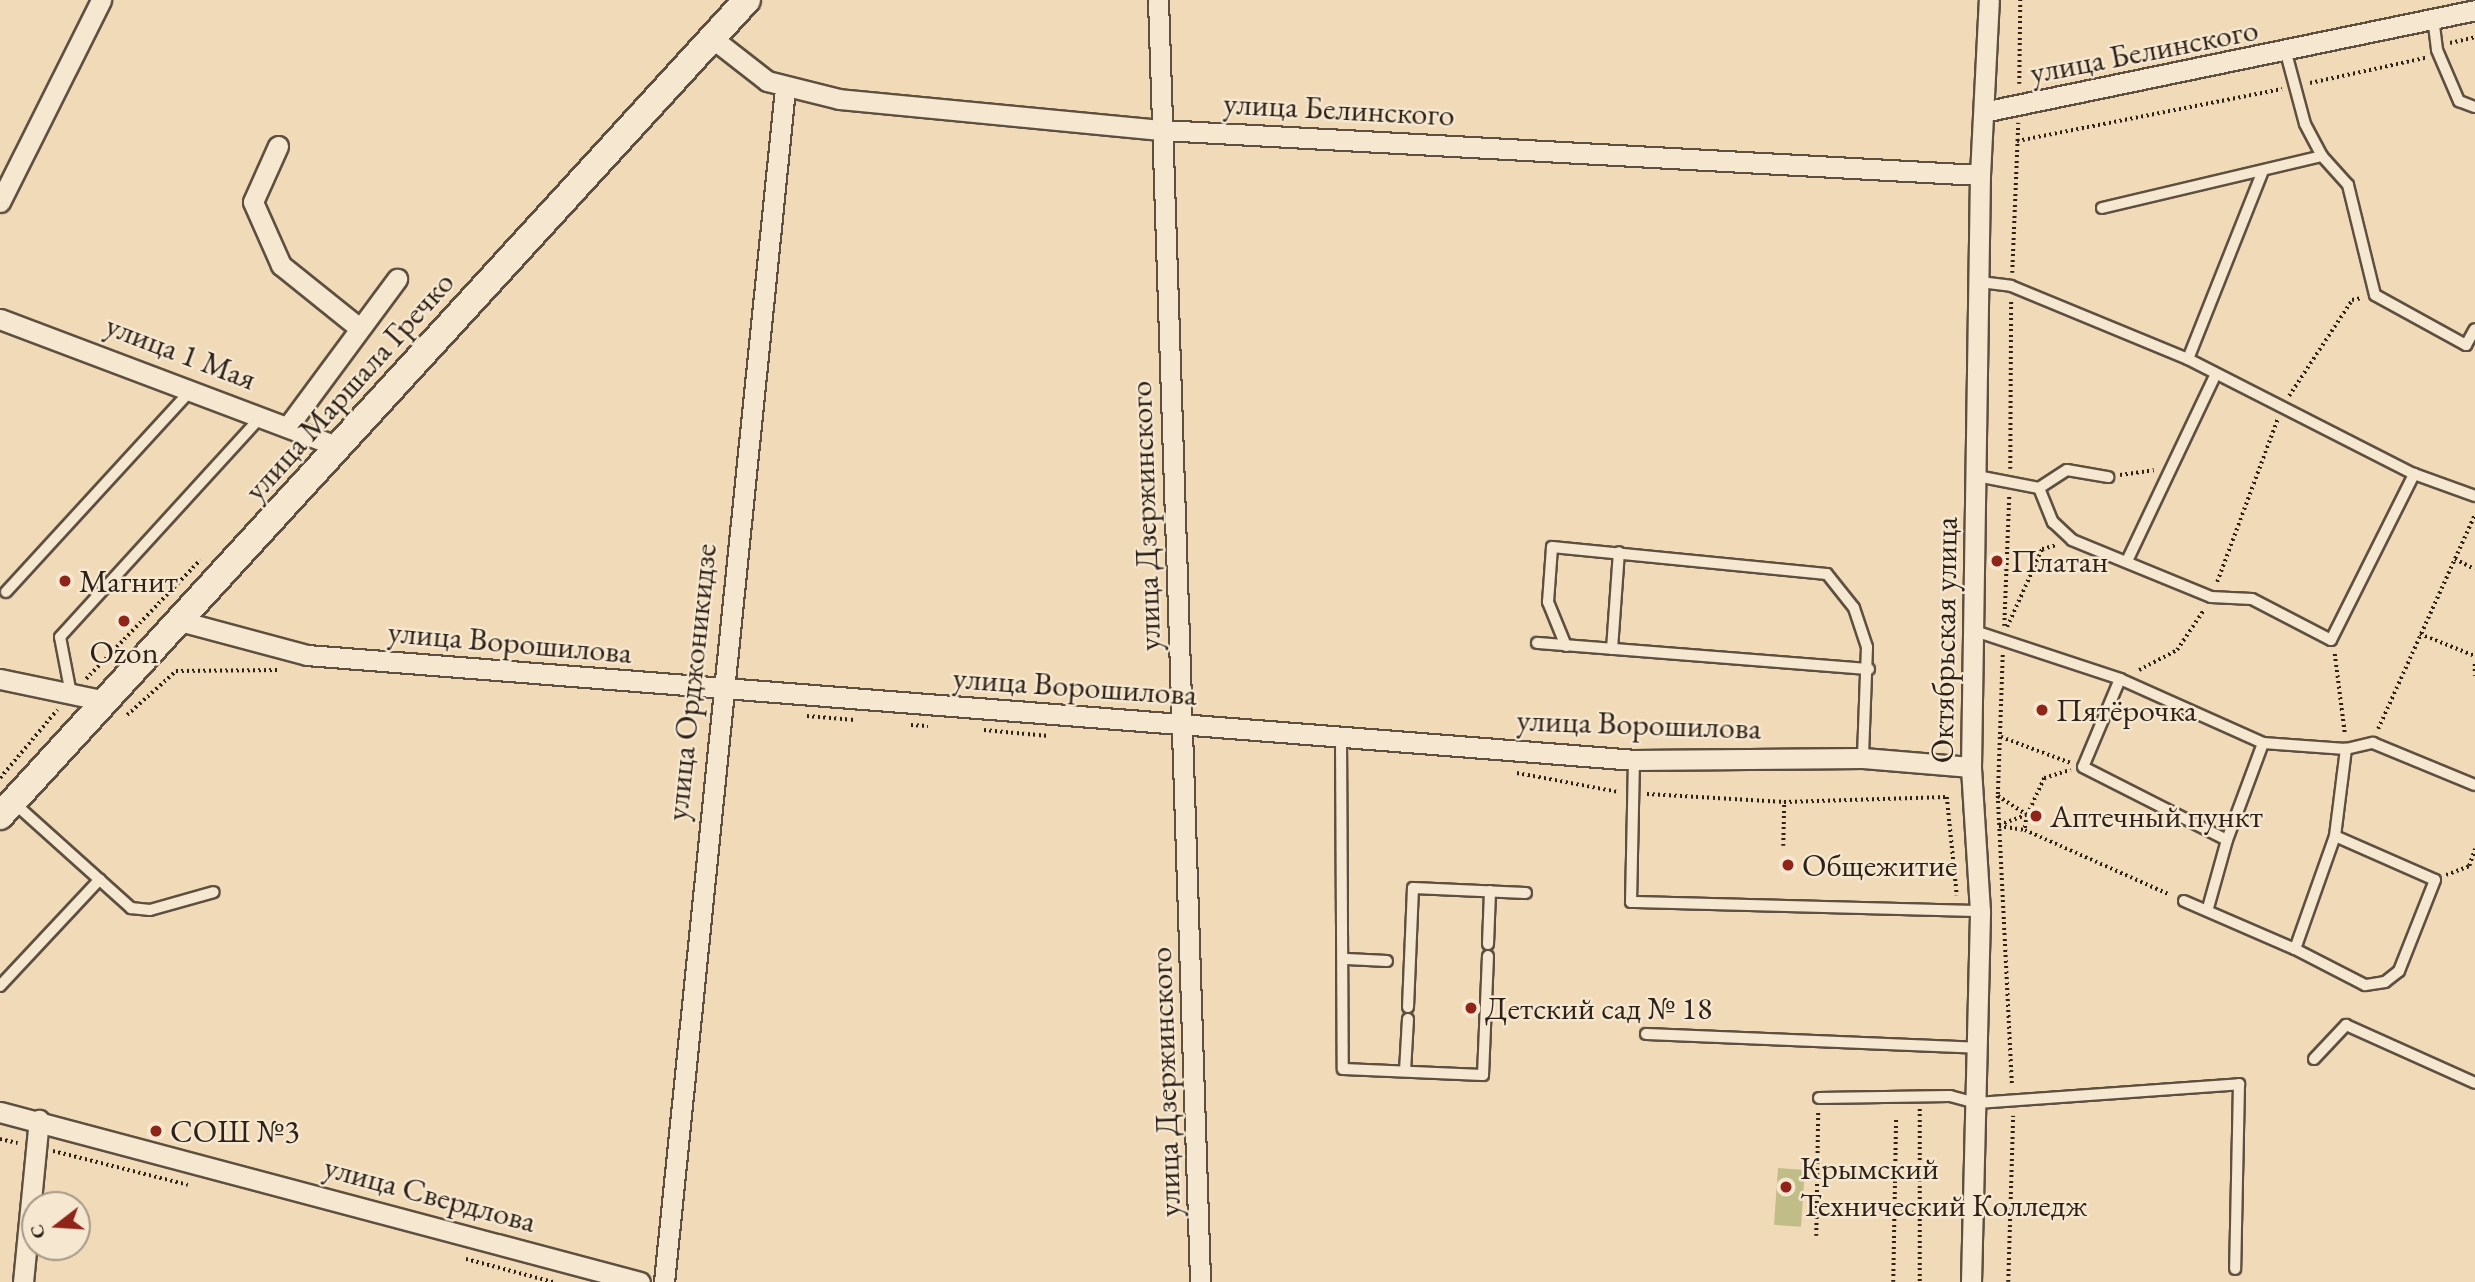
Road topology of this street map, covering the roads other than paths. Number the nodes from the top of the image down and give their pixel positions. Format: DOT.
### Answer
graph roads {
  1 [pos="101,0"];
  2 [pos="747,0"];
  3 [pos="1158,0"];
  4 [pos="1989,0"];
  5 [pos="2475,10"];
  6 [pos="2433,17"];
  7 [pos="712,38"];
  8 [pos="2286,53"];
  9 [pos="785,88"];
  10 [pos="2475,107"];
  11 [pos="1987,111"];
  12 [pos="1163,130"];
  13 [pos="278,146"];
  14 [pos="2322,156"];
  15 [pos="2262,173"];
  16 [pos="1980,175"];
  17 [pos="0,202"];
  18 [pos="2102,208"];
  19 [pos="397,279"];
  20 [pos="1980,282"];
  21 [pos="0,319"];
  22 [pos="358,326"];
  23 [pos="2475,329"];
  24 [pos="2188,359"];
  25 [pos="2215,376"];
  26 [pos="193,388"];
  27 [pos="263,415"];
  28 [pos="289,425"];
  29 [pos="338,447"];
  30 [pos="2414,474"];
  31 [pos="1977,476"];
  32 [pos="2108,477"];
  33 [pos="2039,488"];
  34 [pos="2475,496"];
  35 [pos="1619,552"];
  36 [pos="2127,561"];
  37 [pos="6,592"];
  38 [pos="180,621"];
  39 [pos="1975,631"];
  40 [pos="1537,643"];
  41 [pos="1566,646"];
  42 [pos="1612,649"];
  43 [pos="1869,669"];
  44 [pos="0,679"];
  45 [pos="2120,680"];
  46 [pos="719,688"];
  47 [pos="71,694"];
  48 [pos="113,711"];
  49 [pos="1183,724"];
  50 [pos="1341,737"];
  51 [pos="2263,743"];
  52 [pos="2346,749"];
  53 [pos="1863,758"];
  54 [pos="1634,760"];
  55 [pos="1971,767"];
  56 [pos="2475,785"];
  57 [pos="6,808"];
  58 [pos="2335,836"];
  59 [pos="2227,840"];
  60 [pos="100,879"];
  61 [pos="1490,891"];
  62 [pos="214,892"];
  63 [pos="1526,893"];
  64 [pos="2184,901"];
  65 [pos="2208,908"];
  66 [pos="1980,911"];
  67 [pos="1488,944"];
  68 [pos="2295,949"];
  69 [pos="1488,956"];
  70 [pos="1347,959"];
  71 [pos="1387,961"];
  72 [pos="0,986"];
  73 [pos="1408,1007"];
  74 [pos="1408,1019"];
  75 [pos="1646,1034"];
  76 [pos="1978,1048"];
  77 [pos="2314,1059"];
  78 [pos="1405,1072"];
  79 [pos="2475,1083"];
  80 [pos="1819,1098"];
  81 [pos="1977,1102"];
  82 [pos="0,1112"];
  83 [pos="39,1120"];
  84 [pos="2235,1269"];
  85 [pos="23,1282"];
  86 [pos="640,1282"];
  87 [pos="664,1282"];
  88 [pos="1200,1282"];
  89 [pos="1971,1282"];
  1 -- 17 [label="street"];
  2 -- 7 [label="main road, улица Маршала Гречко"];
  3 -- 12 [label="street, улица Дзержинского"];
  4 -- 11 [label="street, Октябрьская улица"];
  5 -- 6 [label="street, улица Белинского"];
  6 -- 8 [label="street, улица Белинского"];
  6 -- 10 [label="lane"];
  7 -- 9 [label="street, улица Белинского"];
  7 -- 29 [label="main road, улица Маршала Гречко"];
  8 -- 11 [label="street, улица Белинского"];
  8 -- 14 [label="lane"];
  9 -- 12 [label="street, улица Белинского"];
  9 -- 46 [label="street, улица Орджоникидзе"];
  11 -- 16 [label="street, Октябрьская улица"];
  12 -- 16 [label="street, улица Белинского"];
  12 -- 49 [label="street, улица Дзержинского"];
  13 -- 22 [label="street"];
  14 -- 15 [label="lane"];
  14 -- 23 [label="lane"];
  15 -- 18 [label="lane"];
  15 -- 24 [label="lane"];
  16 -- 20 [label="street, Октябрьская улица"];
  19 -- 22 [label="street"];
  20 -- 24 [label="lane"];
  20 -- 31 [label="street, Октябрьская улица"];
  21 -- 26 [label="street, улица 1 Мая"];
  22 -- 28 [label="street"];
  24 -- 25 [label="lane"];
  25 -- 30 [label="lane"];
  25 -- 36 [label="lane"];
  26 -- 27 [label="street, улица 1 Мая"];
  26 -- 37 [label="lane"];
  27 -- 28 [label="street, улица 1 Мая"];
  27 -- 47 [label="lane"];
  28 -- 29 [label="street, улица 1 Мая"];
  29 -- 38 [label="main road, улица Маршала Гречко"];
  30 -- 34 [label="lane"];
  30 -- 36 [label="lane"];
  31 -- 33 [label="lane"];
  31 -- 39 [label="street, Октябрьская улица"];
  32 -- 33 [label="lane"];
  33 -- 36 [label="lane"];
  35 -- 41 [label="lane"];
  35 -- 42 [label="lane"];
  35 -- 43 [label="lane"];
  38 -- 46 [label="street, улица Ворошилова"];
  38 -- 48 [label="main road, улица Маршала Гречко"];
  39 -- 45 [label="lane"];
  39 -- 55 [label="street, Октябрьская улица"];
  40 -- 41 [label="lane"];
  41 -- 42 [label="lane"];
  42 -- 43 [label="lane"];
  43 -- 53 [label="lane"];
  44 -- 47 [label="street"];
  45 -- 51 [label="lane"];
  45 -- 59 [label="lane"];
  46 -- 49 [label="street, улица Ворошилова"];
  46 -- 87 [label="street, улица Орджоникидзе"];
  47 -- 48 [label="street"];
  48 -- 57 [label="main road, улица Маршала Гречко"];
  49 -- 50 [label="street, улица Ворошилова"];
  49 -- 88 [label="street, улица Дзержинского"];
  50 -- 54 [label="street, улица Ворошилова"];
  50 -- 70 [label="lane"];
  51 -- 52 [label="lane"];
  51 -- 59 [label="lane"];
  52 -- 56 [label="lane"];
  52 -- 58 [label="lane"];
  53 -- 54 [label="street, улица Ворошилова"];
  53 -- 55 [label="street, улица Ворошилова"];
  54 -- 66 [label="lane"];
  55 -- 66 [label="street, Октябрьская улица"];
  57 -- 60 [label="lane"];
  58 -- 68 [label="lane"];
  58 -- 68 [label="lane"];
  59 -- 65 [label="lane"];
  60 -- 62 [label="lane"];
  60 -- 72 [label="lane"];
  61 -- 63 [label="lane"];
  61 -- 67 [label="lane"];
  61 -- 73 [label="lane"];
  64 -- 65 [label="lane"];
  65 -- 68 [label="lane"];
  66 -- 76 [label="street, Октябрьская улица"];
  69 -- 78 [label="lane"];
  70 -- 71 [label="lane"];
  70 -- 78 [label="lane"];
  74 -- 78 [label="lane"];
  75 -- 76 [label="lane"];
  76 -- 81 [label="street, Октябрьская улица"];
  77 -- 79 [label="lane"];
  80 -- 81 [label="lane"];
  81 -- 84 [label="lane"];
  81 -- 89 [label="street, Октябрьская улица"];
  82 -- 83 [label="street, улица Свердлова"];
  83 -- 85 [label="street"];
  83 -- 86 [label="street, улица Свердлова"];
}
